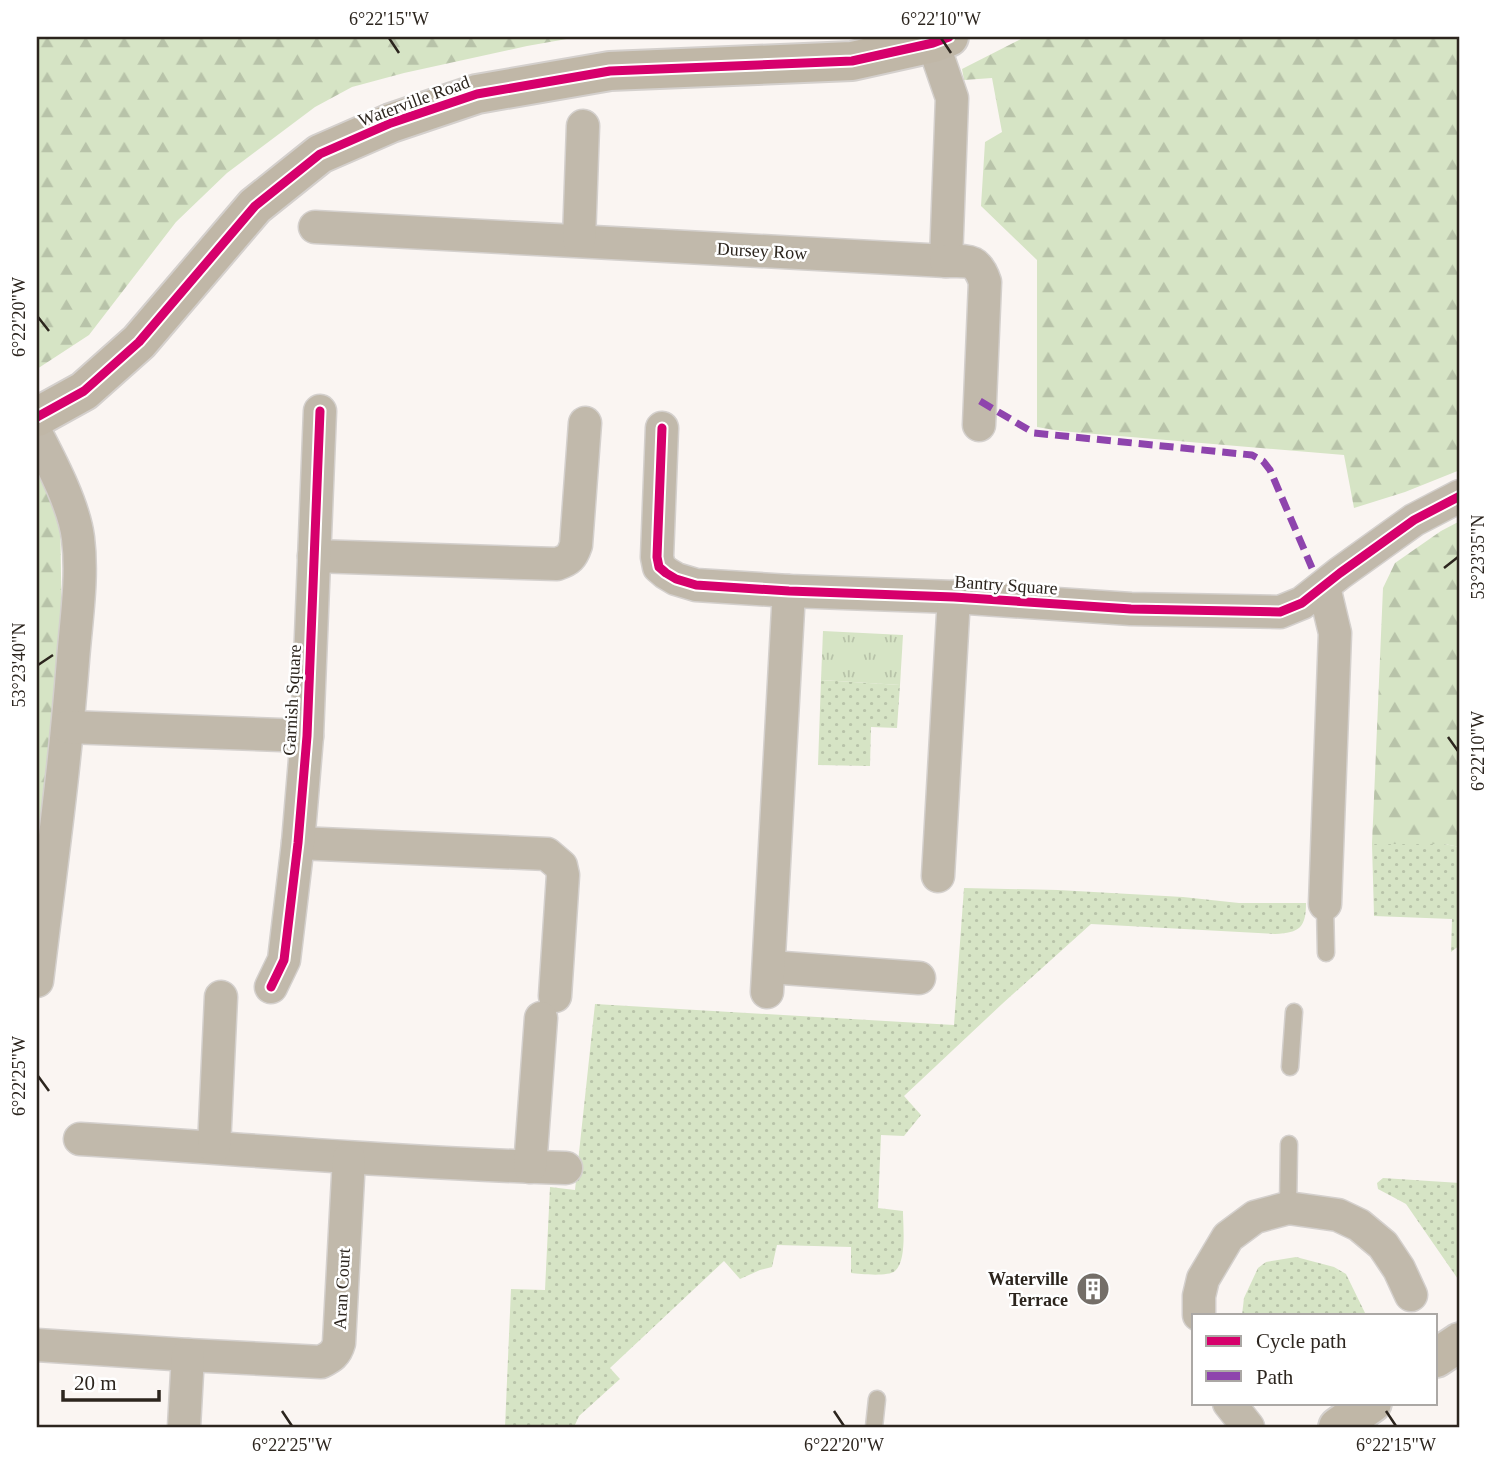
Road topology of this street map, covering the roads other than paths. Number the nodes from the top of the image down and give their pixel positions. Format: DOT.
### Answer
graph roads {
  1 [pos="941,40"];
  2 [pos="583,126"];
  3 [pos="315,227"];
  4 [pos="579,240"];
  5 [pos="946,261"];
  6 [pos="320,411"];
  7 [pos="37,418"];
  8 [pos="585,423"];
  9 [pos="979,425"];
  10 [pos="662,428"];
  11 [pos="37,435"];
  12 [pos="1460,496"];
  13 [pos="314,556"];
  14 [pos="1324,587"];
  15 [pos="789,591"];
  16 [pos="954,597"];
  17 [pos="68,727"];
  18 [pos="307,736"];
  19 [pos="298,843"];
  20 [pos="938,876"];
  21 [pos="1325,904"];
  22 [pos="1326,953"];
  23 [pos="919,978"];
  24 [pos="37,981"];
  25 [pos="271,987"];
  26 [pos="221,997"];
  27 [pos="1294,1012"];
  28 [pos="1290,1067"];
  29 [pos="80,1139"];
  30 [pos="1289,1144"];
  31 [pos="214,1147"];
  32 [pos="349,1158"];
  33 [pos="530,1167"];
  34 [pos="566,1168"];
  35 [pos="1288,1208"];
  36 [pos="1411,1295"];
  37 [pos="1199,1314"];
  38 [pos="1460,1342"];
  39 [pos="37,1345"];
  40 [pos="188,1355"];
  41 [pos="1438,1357"];
  42 [pos="877,1399"];
  43 [pos="1230,1404"];
  44 [pos="1371,1404"];
  45 [pos="184,1427"];
  46 [pos="874,1427"];
  47 [pos="1248,1427"];
  48 [pos="1338,1427"];
  1 -- 5 [label="street"];
  1 -- 7 [label="street, Waterville Road"];
  2 -- 4 [label="street"];
  3 -- 4 [label="street, Dursey Row"];
  4 -- 5 [label="street, Dursey Row"];
  5 -- 9 [label="street, Dursey Row"];
  6 -- 13 [label="street, Garnish Square"];
  8 -- 13 [label="street"];
  10 -- 15 [label="street, Bantry Square"];
  11 -- 17 [label="street"];
  12 -- 14 [label="street, Bantry Square"];
  13 -- 18 [label="street, Garnish Square"];
  14 -- 16 [label="street, Bantry Square"];
  14 -- 21 [label="street"];
  15 -- 16 [label="street, Bantry Square"];
  15 -- 23 [label="street"];
  16 -- 20 [label="street, Bantry Square"];
  17 -- 18 [label="street, Garnish Square"];
  17 -- 24 [label="street"];
  18 -- 19 [label="street, Garnish Square"];
  19 -- 25 [label="street, Garnish Square"];
  19 -- 33 [label="street"];
  21 -- 22 [label="lane"];
  26 -- 31 [label="street"];
  27 -- 28 [label="lane"];
  29 -- 31 [label="street"];
  30 -- 35 [label="lane"];
  31 -- 32 [label="street"];
  32 -- 33 [label="street"];
  32 -- 40 [label="street, Aran Court"];
  33 -- 34 [label="street"];
  35 -- 36 [label="street"];
  35 -- 37 [label="street"];
  38 -- 41 [label="street"];
  39 -- 40 [label="street, Aran Court"];
  40 -- 45 [label="street"];
  42 -- 46 [label="lane"];
  43 -- 47 [label="street"];
  44 -- 48 [label="street"];
}
